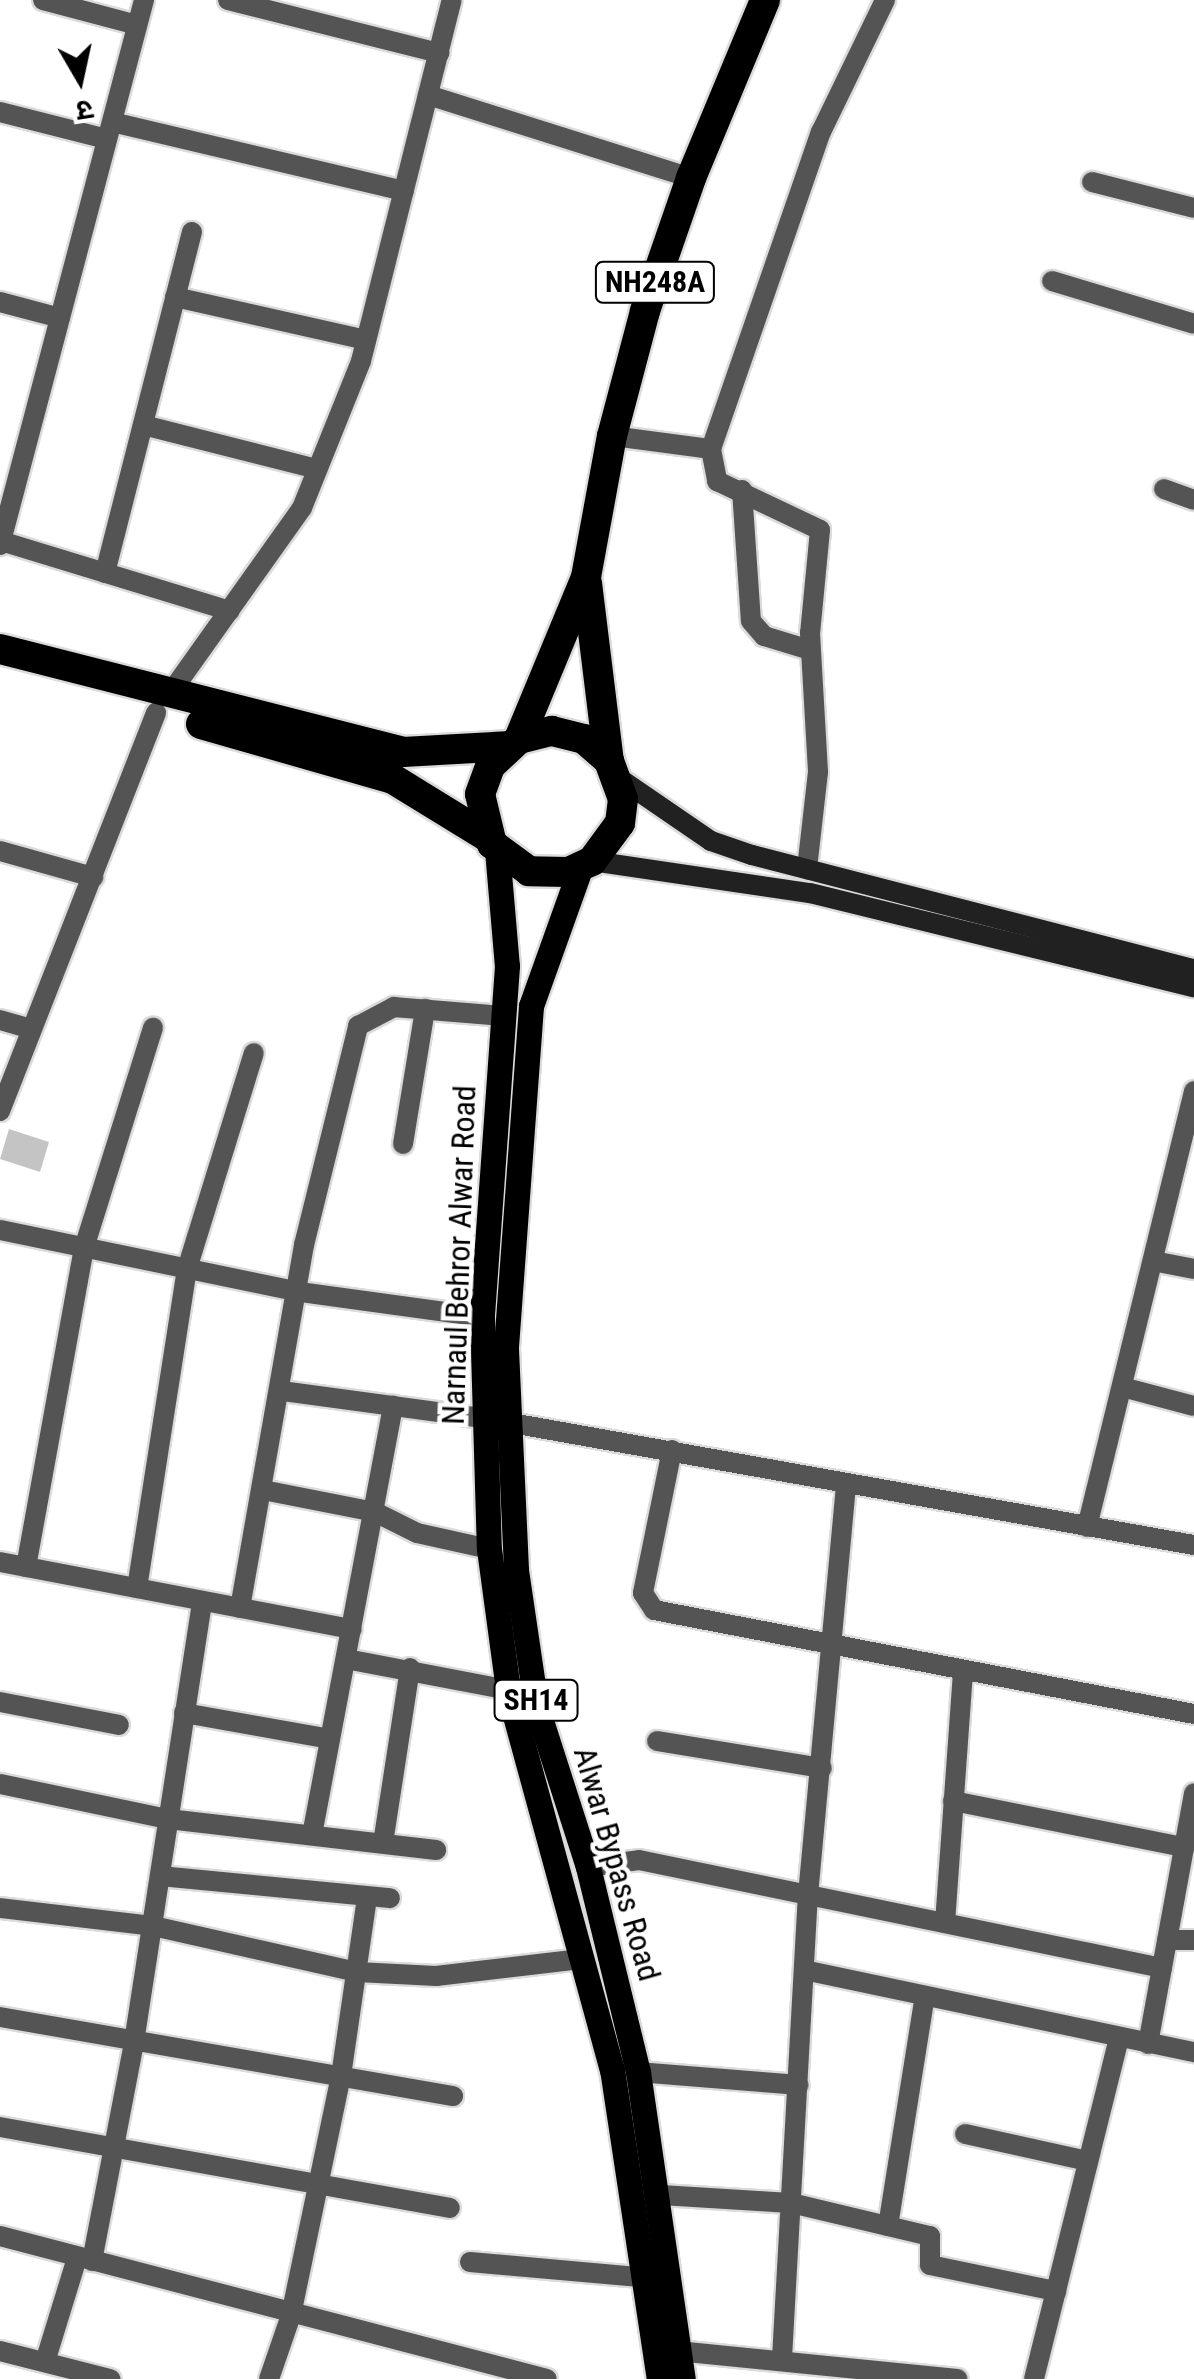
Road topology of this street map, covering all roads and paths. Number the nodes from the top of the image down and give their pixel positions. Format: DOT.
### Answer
graph roads {
  1 [pos="43,0"];
  2 [pos="144,0"];
  3 [pos="228,0"];
  4 [pos="452,0"];
  5 [pos="764,0"];
  6 [pos="884,0"];
  7 [pos="138,26"];
  8 [pos="439,53"];
  9 [pos="428,95"];
  10 [pos="0,112"];
  11 [pos="110,131"];
  12 [pos="691,178"];
  13 [pos="1092,182"];
  14 [pos="404,192"];
  15 [pos="1194,208"];
  16 [pos="192,232"];
  17 [pos="1052,281"];
  18 [pos="175,297"];
  19 [pos="0,302"];
  20 [pos="60,318"];
  21 [pos="1194,324"];
  22 [pos="366,340"];
  23 [pos="143,425"];
  24 [pos="612,436"];
  25 [pos="712,449"];
  26 [pos="317,470"];
  27 [pos="1164,489"];
  28 [pos="742,490"];
  29 [pos="1194,500"];
  30 [pos="0,543"];
  31 [pos="105,573"];
  32 [pos="586,577"];
  33 [pos="230,611"];
  34 [pos="0,648"];
  35 [pos="810,650"];
  36 [pos="0,669"];
  37 [pos="163,704"];
  38 [pos="515,742"];
  39 [pos="613,768"];
  40 [pos="493,844"];
  41 [pos="0,851"];
  42 [pos="586,865"];
  43 [pos="808,869"];
  44 [pos="93,877"];
  45 [pos="1194,969"];
  46 [pos="1194,987"];
  47 [pos="425,1009"];
  48 [pos="503,1016"];
  49 [pos="0,1020"];
  50 [pos="154,1028"];
  51 [pos="32,1029"];
  52 [pos="254,1053"];
  53 [pos="1193,1097"];
  54 [pos="0,1111"];
  55 [pos="403,1144"];
  56 [pos="0,1230"];
  57 [pos="84,1248"];
  58 [pos="1152,1261"];
  59 [pos="187,1269"];
  60 [pos="1194,1269"];
  61 [pos="300,1292"];
  62 [pos="482,1316"];
  63 [pos="1122,1388"];
  64 [pos="282,1390"];
  65 [pos="393,1406"];
  66 [pos="1194,1406"];
  67 [pos="494,1420"];
  68 [pos="672,1450"];
  69 [pos="846,1486"];
  70 [pos="263,1490"];
  71 [pos="375,1512"];
  72 [pos="1087,1527"];
  73 [pos="1194,1545"];
  74 [pos="488,1549"];
  75 [pos="0,1562"];
  76 [pos="26,1566"];
  77 [pos="137,1588"];
  78 [pos="202,1600"];
  79 [pos="240,1608"];
  80 [pos="352,1630"];
  81 [pos="834,1646"];
  82 [pos="346,1660"];
  83 [pos="410,1668"];
  84 [pos="962,1672"];
  85 [pos="508,1690"];
  86 [pos="0,1702"];
  87 [pos="184,1713"];
  88 [pos="1194,1714"];
  89 [pos="119,1726"];
  90 [pos="330,1739"];
  91 [pos="658,1741"];
  92 [pos="822,1768"];
  93 [pos="0,1784"];
  94 [pos="1194,1793"];
  95 [pos="953,1800"];
  96 [pos="168,1819"];
  97 [pos="312,1835"];
  98 [pos="383,1842"];
  99 [pos="1184,1847"];
  100 [pos="436,1850"];
  101 [pos="588,1866"];
  102 [pos="160,1876"];
  103 [pos="808,1896"];
  104 [pos="368,1897"];
  105 [pos="390,1898"];
  106 [pos="0,1908"];
  107 [pos="945,1924"];
  108 [pos="153,1926"];
  109 [pos="1167,1940"];
  110 [pos="1194,1940"];
  111 [pos="581,1959"];
  112 [pos="1162,1968"];
  113 [pos="804,1970"];
  114 [pos="357,1972"];
  115 [pos="924,1996"];
  116 [pos="0,2017"];
  117 [pos="1119,2038"];
  118 [pos="134,2042"];
  119 [pos="1148,2044"];
  120 [pos="1194,2052"];
  121 [pos="638,2072"];
  122 [pos="341,2076"];
  123 [pos="798,2084"];
  124 [pos="453,2096"];
  125 [pos="0,2127"];
  126 [pos="965,2134"];
  127 [pos="114,2152"];
  128 [pos="1088,2161"];
  129 [pos="316,2186"];
  130 [pos="661,2195"];
  131 [pos="791,2203"];
  132 [pos="450,2208"];
  133 [pos="888,2226"];
  134 [pos="0,2236"];
  135 [pos="84,2260"];
  136 [pos="470,2262"];
  137 [pos="648,2278"];
  138 [pos="1056,2290"];
  139 [pos="291,2315"];
  140 [pos="669,2350"];
  141 [pos="0,2351"];
  142 [pos="782,2358"];
  143 [pos="45,2362"];
  144 [pos="468,2369"];
  145 [pos="110,2379"];
  146 [pos="268,2379"];
  147 [pos="547,2379"];
  148 [pos="659,2379"];
  149 [pos="684,2379"];
  150 [pos="958,2379"];
  151 [pos="1034,2379"];
  1 -- 7 [label="street"];
  2 -- 7 [label="street"];
  3 -- 8 [label="street"];
  4 -- 8 [label="street"];
  5 -- 12 [label="highway, NH248A"];
  6 -- 25 [label="street"];
  7 -- 11 [label="street"];
  8 -- 9 [label="street"];
  9 -- 12 [label="street"];
  9 -- 14 [label="street"];
  10 -- 11 [label="street"];
  11 -- 14 [label="street"];
  11 -- 20 [label="street"];
  12 -- 24 [label="highway, NH248A"];
  13 -- 15 [label="street"];
  14 -- 22 [label="street"];
  16 -- 18 [label="street"];
  17 -- 21 [label="street"];
  18 -- 22 [label="street"];
  18 -- 23 [label="street"];
  19 -- 20 [label="street"];
  20 -- 30 [label="street"];
  22 -- 26 [label="street"];
  23 -- 26 [label="street"];
  23 -- 31 [label="street"];
  24 -- 25 [label="street"];
  24 -- 32 [label="highway, NH248A"];
  25 -- 28 [label="street"];
  26 -- 33 [label="street"];
  27 -- 29 [label="street"];
  28 -- 35 [label="street"];
  28 -- 35 [label="street"];
  30 -- 31 [label="street"];
  31 -- 33 [label="street"];
  32 -- 38 [label="highway, NH248A"];
  32 -- 39 [label="highway, NH248A"];
  33 -- 37 [label="street"];
  34 -- 37 [label="highway"];
  35 -- 43 [label="street"];
  36 -- 37 [label="highway"];
  37 -- 38 [label="highway"];
  37 -- 40 [label="highway"];
  37 -- 44 [label="street"];
  38 -- 39 [label="highway"];
  38 -- 40 [label="highway, NH248A"];
  39 -- 42 [label="highway, NH248A"];
  39 -- 43 [label="street"];
  40 -- 42 [label="highway"];
  40 -- 48 [label="main road, SH14"];
  41 -- 44 [label="street"];
  42 -- 46 [label="street"];
  42 -- 67 [label="main road, Alwar Bypass Road / SH14"];
  43 -- 45 [label="street"];
  44 -- 51 [label="street"];
  47 -- 48 [label="street"];
  47 -- 55 [label="street"];
  47 -- 61 [label="street"];
  48 -- 62 [label="main road, Narnaul Behror Alwar Road / SH14"];
  49 -- 51 [label="street"];
  50 -- 57 [label="street"];
  51 -- 54 [label="street"];
  52 -- 59 [label="street"];
  53 -- 58 [label="street"];
  56 -- 57 [label="street"];
  57 -- 59 [label="street"];
  57 -- 76 [label="street"];
  58 -- 60 [label="street"];
  58 -- 63 [label="street"];
  59 -- 61 [label="street"];
  59 -- 77 [label="street"];
  61 -- 62 [label="street"];
  61 -- 64 [label="street"];
  62 -- 67 [label="main road, Narnaul Behror Alwar Road / SH14"];
  63 -- 66 [label="street"];
  63 -- 72 [label="street"];
  64 -- 65 [label="street"];
  64 -- 70 [label="street"];
  65 -- 67 [label="street"];
  65 -- 71 [label="street"];
  67 -- 68 [label="street"];
  67 -- 74 [label="main road, Narnaul Behror Alwar Road / SH14"];
  67 -- 101 [label="main road, Alwar Bypass Road / SH14"];
  68 -- 69 [label="street"];
  68 -- 81 [label="street"];
  69 -- 72 [label="street"];
  69 -- 81 [label="street"];
  70 -- 71 [label="street"];
  70 -- 79 [label="street"];
  71 -- 74 [label="street"];
  71 -- 80 [label="street"];
  72 -- 73 [label="street"];
  74 -- 85 [label="main road, Narnaul Behror Alwar Road / SH14"];
  75 -- 76 [label="street"];
  76 -- 77 [label="street"];
  77 -- 78 [label="street"];
  78 -- 79 [label="street"];
  78 -- 87 [label="street"];
  79 -- 80 [label="street"];
  80 -- 82 [label="street"];
  81 -- 84 [label="street"];
  81 -- 92 [label="street"];
  82 -- 83 [label="street"];
  82 -- 90 [label="street"];
  83 -- 85 [label="street"];
  83 -- 98 [label="street"];
  84 -- 88 [label="street"];
  84 -- 95 [label="street"];
  85 -- 111 [label="main road, Narnaul Behror Alwar Road / SH14"];
  86 -- 89 [label="street"];
  87 -- 90 [label="street"];
  87 -- 96 [label="street"];
  90 -- 97 [label="street"];
  91 -- 92 [label="street"];
  92 -- 103 [label="street"];
  93 -- 96 [label="street"];
  94 -- 99 [label="street"];
  95 -- 99 [label="street"];
  95 -- 107 [label="street"];
  96 -- 97 [label="street"];
  96 -- 102 [label="street"];
  97 -- 98 [label="street"];
  98 -- 100 [label="street"];
  99 -- 109 [label="street"];
  101 -- 103 [label="street"];
  101 -- 121 [label="main road, Alwar Bypass Road / SH14"];
  102 -- 104 [label="street"];
  102 -- 108 [label="street"];
  103 -- 107 [label="street"];
  103 -- 113 [label="street"];
  104 -- 105 [label="street"];
  104 -- 114 [label="street"];
  106 -- 108 [label="street"];
  107 -- 112 [label="street"];
  108 -- 114 [label="street"];
  108 -- 118 [label="street"];
  109 -- 110 [label="street"];
  109 -- 112 [label="street"];
  111 -- 114 [label="street"];
  111 -- 137 [label="main road, Narnaul Behror Alwar Road / SH14"];
  112 -- 119 [label="street"];
  113 -- 115 [label="street"];
  113 -- 123 [label="street"];
  114 -- 122 [label="street"];
  115 -- 117 [label="street"];
  115 -- 133 [label="street"];
  116 -- 118 [label="street"];
  117 -- 119 [label="street"];
  117 -- 128 [label="street"];
  118 -- 122 [label="street"];
  118 -- 127 [label="street"];
  119 -- 120 [label="street"];
  121 -- 123 [label="street"];
  121 -- 130 [label="main road, Alwar Bypass Road / SH14"];
  122 -- 124 [label="street"];
  122 -- 129 [label="street"];
  123 -- 131 [label="street"];
  125 -- 127 [label="street"];
  126 -- 128 [label="street"];
  127 -- 129 [label="street"];
  127 -- 135 [label="street"];
  128 -- 138 [label="street"];
  129 -- 132 [label="street"];
  129 -- 139 [label="street"];
  130 -- 131 [label="street"];
  130 -- 140 [label="main road, Alwar Bypass Road / SH14"];
  131 -- 133 [label="street"];
  131 -- 142 [label="street"];
  133 -- 138 [label="street"];
  134 -- 135 [label="street"];
  135 -- 139 [label="street"];
  135 -- 143 [label="street"];
  136 -- 137 [label="street"];
  137 -- 140 [label="main road, Narnaul Behror Alwar Road / SH14"];
  138 -- 151 [label="street"];
  139 -- 144 [label="street"];
  139 -- 146 [label="street"];
  140 -- 142 [label="street"];
  140 -- 148 [label="main road, Narnaul Behror Alwar Road / SH14"];
  140 -- 149 [label="main road, Alwar Bypass Road / SH14"];
  141 -- 143 [label="street"];
  142 -- 150 [label="street"];
  143 -- 145 [label="street"];
  144 -- 147 [label="street"];
}
